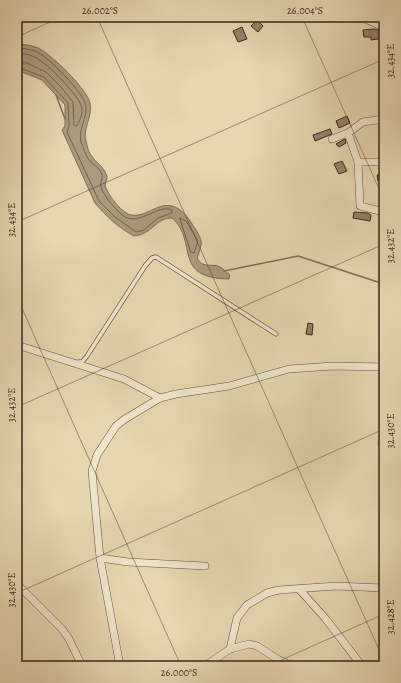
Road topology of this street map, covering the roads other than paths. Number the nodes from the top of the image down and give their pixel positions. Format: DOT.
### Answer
graph roads {
  1 [pos="361,17"];
  2 [pos="384,26"];
  3 [pos="384,118"];
  4 [pos="348,133"];
  5 [pos="332,139"];
  6 [pos="358,162"];
  7 [pos="384,162"];
  8 [pos="384,212"];
  9 [pos="276,334"];
  10 [pos="17,345"];
  11 [pos="73,362"];
  12 [pos="384,366"];
  13 [pos="160,398"];
  14 [pos="100,558"];
  15 [pos="205,566"];
  16 [pos="17,584"];
  17 [pos="384,588"];
  18 [pos="299,589"];
  19 [pos="230,649"];
  20 [pos="82,666"];
  21 [pos="119,666"];
  22 [pos="205,666"];
  23 [pos="292,666"];
  24 [pos="362,666"];
  1 -- 2 [label="street"];
  3 -- 4 [label="street"];
  4 -- 5 [label="street"];
  4 -- 6 [label="street"];
  6 -- 7 [label="street"];
  6 -- 8 [label="street"];
  9 -- 11 [label="lane"];
  10 -- 11 [label="street"];
  11 -- 13 [label="street"];
  12 -- 13 [label="street"];
  13 -- 14 [label="street"];
  14 -- 15 [label="street"];
  14 -- 21 [label="street"];
  16 -- 20 [label="street"];
  17 -- 18 [label="street"];
  18 -- 19 [label="street"];
  18 -- 24 [label="street"];
  19 -- 22 [label="street"];
  19 -- 23 [label="street"];
}
